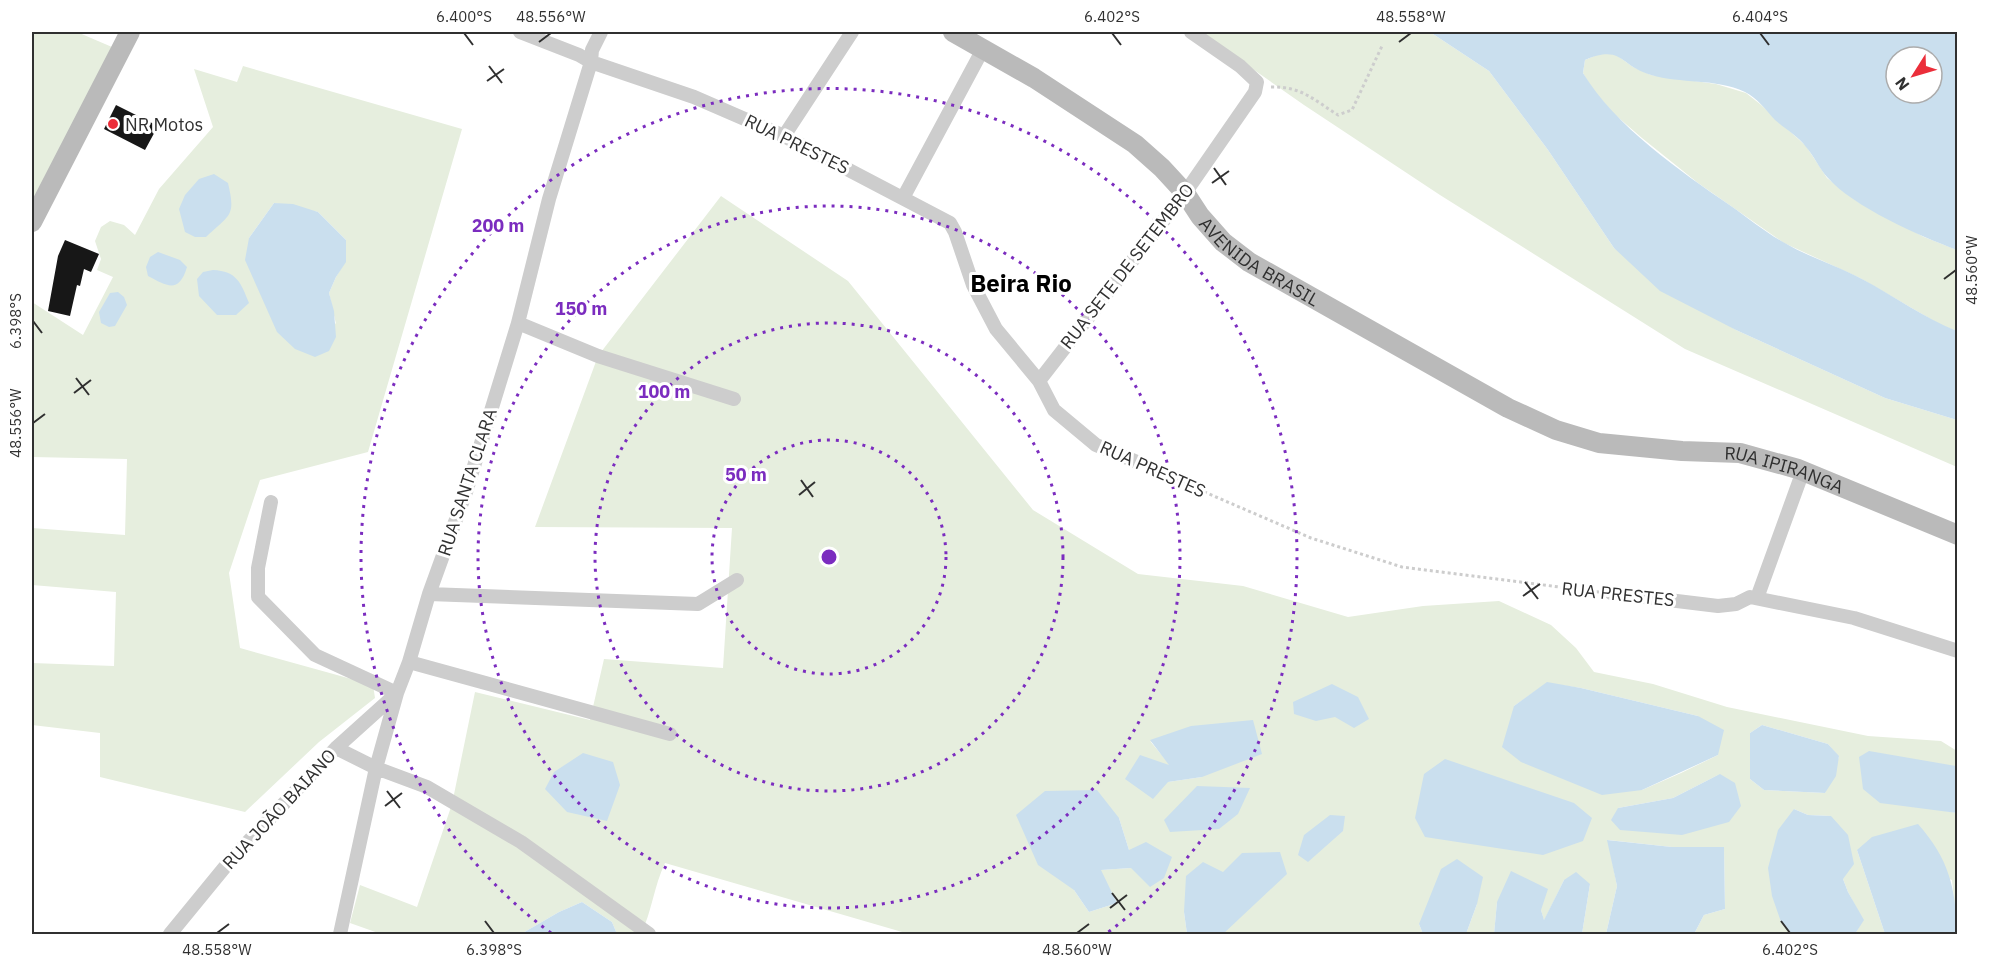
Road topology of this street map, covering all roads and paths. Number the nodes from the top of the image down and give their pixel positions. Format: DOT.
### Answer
graph roads {
  1 [pos="130,32"];
  2 [pos="520,32"];
  3 [pos="601,32"];
  4 [pos="852,32"];
  5 [pos="953,32"];
  6 [pos="1191,32"];
  7 [pos="1382,46"];
  8 [pos="983,49"];
  9 [pos="591,62"];
  10 [pos="1255,92"];
  11 [pos="784,136"];
  12 [pos="1185,194"];
  13 [pos="903,198"];
  14 [pos="32,222"];
  15 [pos="518,323"];
  16 [pos="1039,381"];
  17 [pos="734,399"];
  18 [pos="1599,442"];
  19 [pos="1137,462"];
  20 [pos="1803,471"];
  21 [pos="271,502"];
  22 [pos="1958,535"];
  23 [pos="737,580"];
  24 [pos="1611,593"];
  25 [pos="429,594"];
  26 [pos="1757,598"];
  27 [pos="1958,651"];
  28 [pos="409,662"];
  29 [pos="397,693"];
  30 [pos="670,734"];
  31 [pos="336,748"];
  32 [pos="376,768"];
  33 [pos="642,932"];
  34 [pos="170,934"];
  35 [pos="340,934"];
  1 -- 14 [label="street"];
  2 -- 9 [label="street, RUA PRESTES"];
  3 -- 9 [label="street, RUA SANTA CLARA"];
  4 -- 11 [label="street"];
  5 -- 8 [label="street, AVENIDA BRASIL"];
  6 -- 10 [label="street"];
  7 -- 10 [label="path"];
  8 -- 12 [label="street, AVENIDA BRASIL"];
  8 -- 13 [label="street"];
  9 -- 11 [label="street, RUA PRESTES"];
  9 -- 15 [label="street, RUA SANTA CLARA"];
  10 -- 12 [label="street, RUA SETE DE SETEMBRO"];
  11 -- 13 [label="street, RUA PRESTES"];
  12 -- 16 [label="street, RUA SETE DE SETEMBRO"];
  12 -- 18 [label="street, AVENIDA BRASIL"];
  13 -- 16 [label="street, RUA PRESTES"];
  15 -- 17 [label="street"];
  15 -- 25 [label="street, RUA SANTA CLARA"];
  16 -- 19 [label="street, RUA PRESTES"];
  18 -- 20 [label="street, RUA IPIRANGA"];
  19 -- 24 [label="path, RUA PRESTES"];
  20 -- 22 [label="street, RUA IPIRANGA"];
  20 -- 26 [label="street"];
  21 -- 29 [label="street"];
  23 -- 25 [label="street"];
  24 -- 26 [label="street, RUA PRESTES"];
  25 -- 28 [label="street, RUA SANTA CLARA"];
  26 -- 27 [label="street"];
  28 -- 29 [label="street, RUA SANTA CLARA"];
  28 -- 30 [label="street"];
  29 -- 31 [label="street, RUA JOÃO BAIANO"];
  29 -- 32 [label="street, RUA SANTA CLARA"];
  31 -- 32 [label="street"];
  31 -- 34 [label="street, RUA JOÃO BAIANO"];
  32 -- 33 [label="street"];
  32 -- 35 [label="street, RUA SANTA CLARA"];
}
